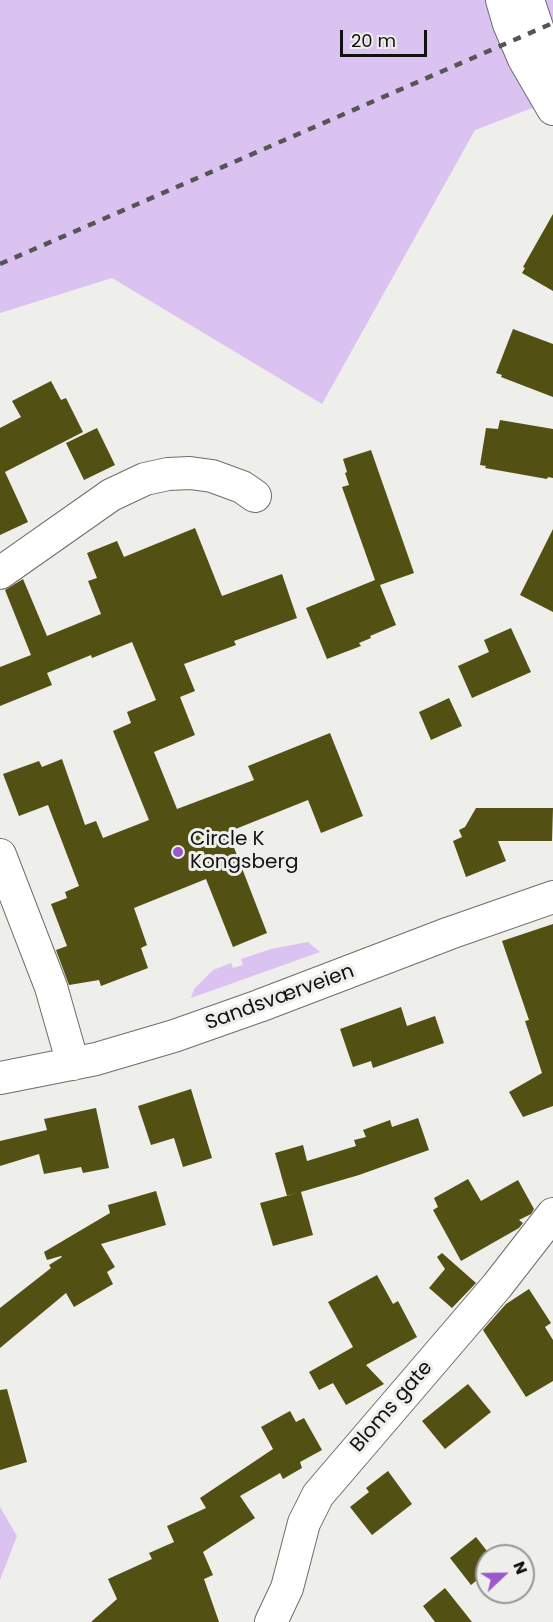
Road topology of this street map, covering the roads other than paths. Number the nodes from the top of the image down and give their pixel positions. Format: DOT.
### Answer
graph roads {
  1 [pos="502,0"];
  2 [pos="528,0"];
  3 [pos="553,64"];
  4 [pos="553,109"];
  5 [pos="255,496"];
  6 [pos="0,573"];
  7 [pos="0,855"];
  8 [pos="553,897"];
  9 [pos="73,1064"];
  10 [pos="0,1078"];
  11 [pos="553,1214"];
  12 [pos="271,1622"];
  1 -- 4 [label="street"];
  2 -- 3 [label="street"];
  5 -- 6 [label="street"];
  7 -- 9 [label="street"];
  8 -- 9 [label="street, Sandsværveien"];
  9 -- 10 [label="street, Sandsværveien"];
  11 -- 12 [label="street, Bloms gate"];
}
